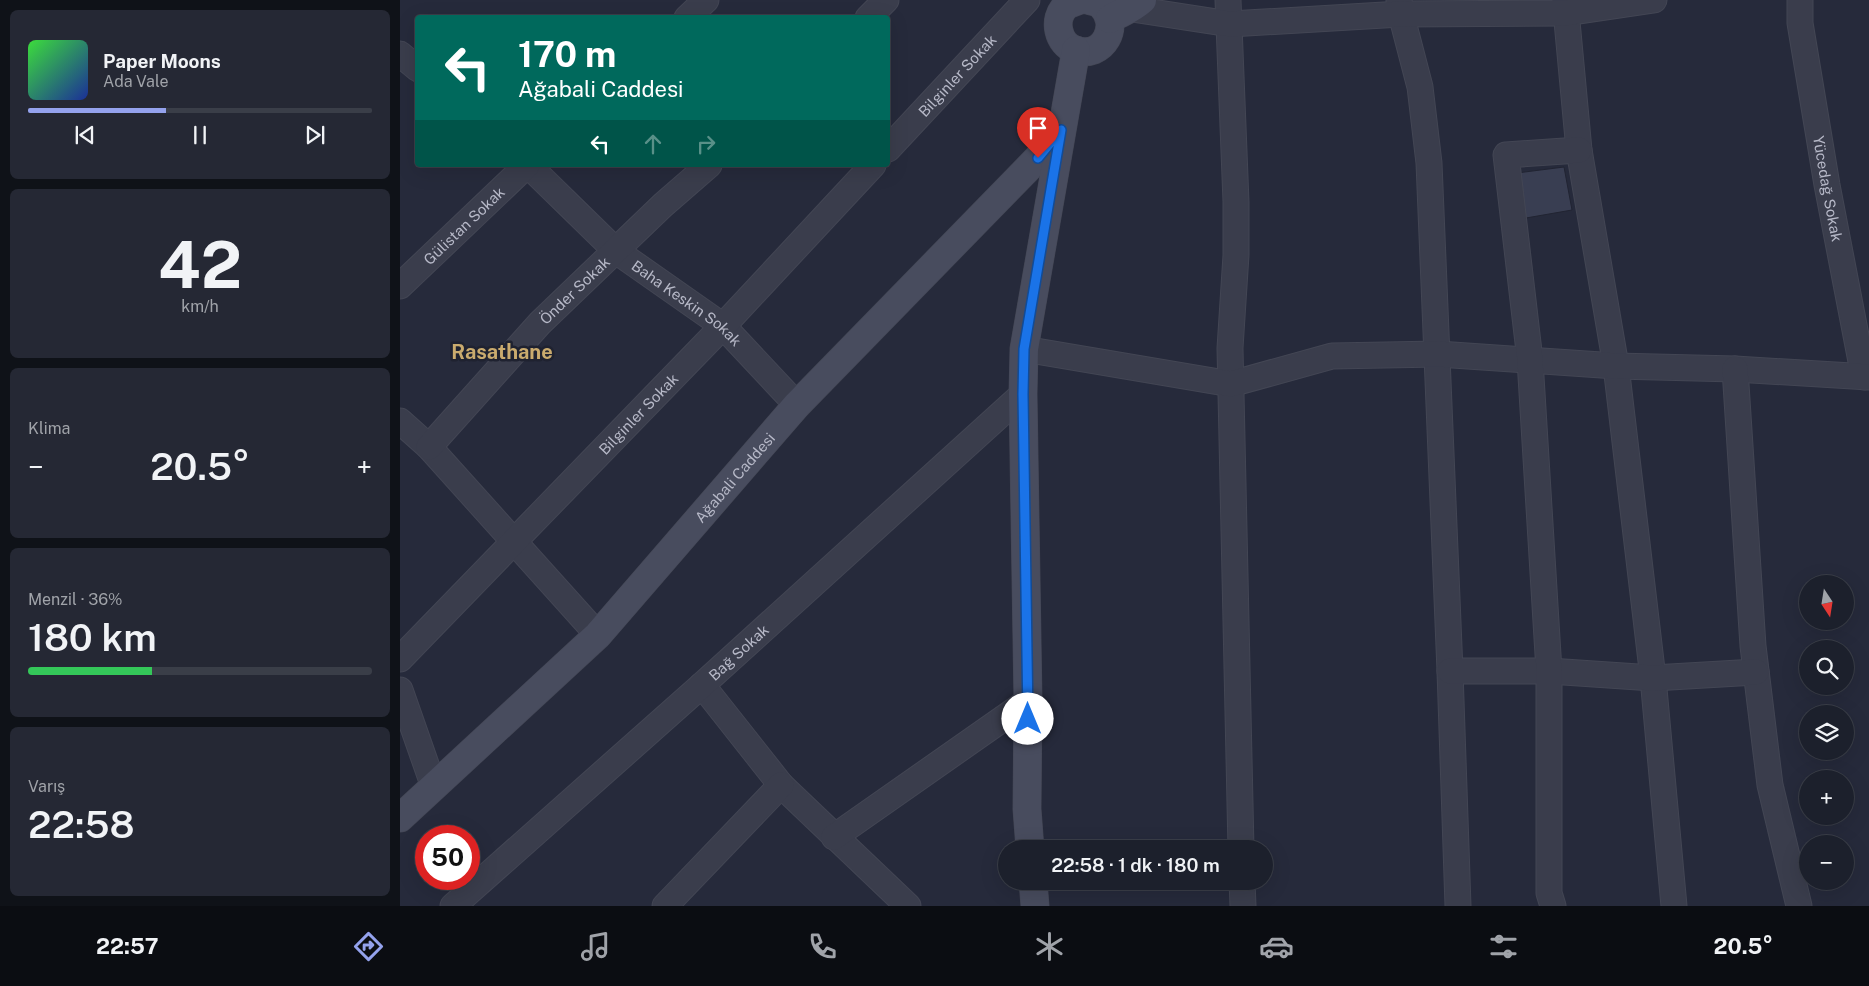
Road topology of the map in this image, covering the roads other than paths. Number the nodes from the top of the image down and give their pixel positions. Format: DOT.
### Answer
graph roads {
  1 [pos="706,0"];
  2 [pos="886,0"];
  3 [pos="1027,0"];
  4 [pos="1654,0"];
  5 [pos="1800,0"];
  6 [pos="1074,1"];
  7 [pos="1565,6"];
  8 [pos="1400,7"];
  9 [pos="1128,9"];
  10 [pos="1229,12"];
  11 [pos="690,15"];
  12 [pos="871,15"];
  13 [pos="1076,50"];
  14 [pos="400,54"];
  15 [pos="415,66"];
  16 [pos="1061,130"];
  17 [pos="890,147"];
  18 [pos="1579,150"];
  19 [pos="526,167"];
  20 [pos="530,167"];
  21 [pos="707,167"];
  22 [pos="871,167"];
  23 [pos="616,251"];
  24 [pos="400,286"];
  25 [pos="723,326"];
  26 [pos="1024,349"];
  27 [pos="1438,354"];
  28 [pos="1530,360"];
  29 [pos="1616,366"];
  30 [pos="1735,369"];
  31 [pos="1866,377"];
  32 [pos="1231,384"];
  33 [pos="1023,394"];
  34 [pos="797,405"];
  35 [pos="400,421"];
  36 [pos="429,447"];
  37 [pos="514,542"];
  38 [pos="598,636"];
  39 [pos="400,659"];
  40 [pos="1450,671"];
  41 [pos="1549,671"];
  42 [pos="1756,672"];
  43 [pos="1653,678"];
  44 [pos="702,685"];
  45 [pos="400,690"];
  46 [pos="1028,701"];
  47 [pos="781,785"];
  48 [pos="434,787"];
  49 [pos="400,818"];
  50 [pos="834,837"];
  51 [pos="1029,840"];
  52 [pos="1241,840"];
  53 [pos="1033,890"];
  54 [pos="1242,890"];
  55 [pos="457,905"];
  56 [pos="665,906"];
  57 [pos="908,906"];
  58 [pos="1034,906"];
  59 [pos="1243,906"];
  60 [pos="1458,906"];
  61 [pos="1553,906"];
  62 [pos="1674,906"];
  63 [pos="1799,906"];
  1 -- 11 [label="street"];
  2 -- 12 [label="street"];
  3 -- 17 [label="street, Bilginler Sokak"];
  4 -- 7 [label="street"];
  5 -- 31 [label="street, Yücedağ Sokak"];
  6 -- 9 [label="main road"];
  6 -- 13 [label="main road"];
  7 -- 8 [label="street"];
  7 -- 18 [label="street"];
  8 -- 10 [label="street"];
  8 -- 27 [label="street"];
  9 -- 10 [label="street"];
  9 -- 13 [label="main road"];
  10 -- 32 [label="street"];
  13 -- 16 [label="main road"];
  14 -- 15 [label="street"];
  16 -- 26 [label="main road"];
  16 -- 34 [label="main road, Ağabali Caddesi"];
  18 -- 28 [label="street"];
  18 -- 29 [label="street"];
  19 -- 24 [label="street, Gülistan Sokak"];
  20 -- 23 [label="street, Baha Keskin Sokak"];
  21 -- 23 [label="street, Önder Sokak"];
  22 -- 25 [label="street, Bilginler Sokak"];
  23 -- 25 [label="street, Baha Keskin Sokak"];
  23 -- 36 [label="street, Önder Sokak"];
  25 -- 34 [label="street, Baha Keskin Sokak"];
  25 -- 37 [label="street, Bilginler Sokak"];
  26 -- 32 [label="street"];
  26 -- 33 [label="main road"];
  27 -- 28 [label="street"];
  27 -- 32 [label="street"];
  27 -- 40 [label="street"];
  28 -- 29 [label="street"];
  28 -- 41 [label="street"];
  29 -- 30 [label="street"];
  29 -- 43 [label="street"];
  30 -- 31 [label="street"];
  30 -- 42 [label="street"];
  32 -- 52 [label="street"];
  33 -- 44 [label="street, Bağ Sokak"];
  33 -- 46 [label="main road"];
  34 -- 38 [label="main road, Ağabali Caddesi"];
  35 -- 36 [label="street"];
  36 -- 37 [label="street"];
  37 -- 38 [label="street"];
  37 -- 39 [label="street, Bilginler Sokak"];
  38 -- 48 [label="main road, Ağabali Caddesi"];
  40 -- 41 [label="street"];
  40 -- 60 [label="street"];
  41 -- 43 [label="street"];
  41 -- 61 [label="street"];
  42 -- 43 [label="street"];
  42 -- 63 [label="street"];
  43 -- 62 [label="street"];
  44 -- 47 [label="street"];
  44 -- 55 [label="street, Bağ Sokak"];
  45 -- 48 [label="street"];
  46 -- 50 [label="street"];
  46 -- 51 [label="main road"];
  47 -- 50 [label="street"];
  47 -- 56 [label="street"];
  48 -- 49 [label="main road, Ağabali Caddesi"];
  50 -- 57 [label="street"];
  53 -- 58 [label="main road"];
  54 -- 59 [label="street"];
}
